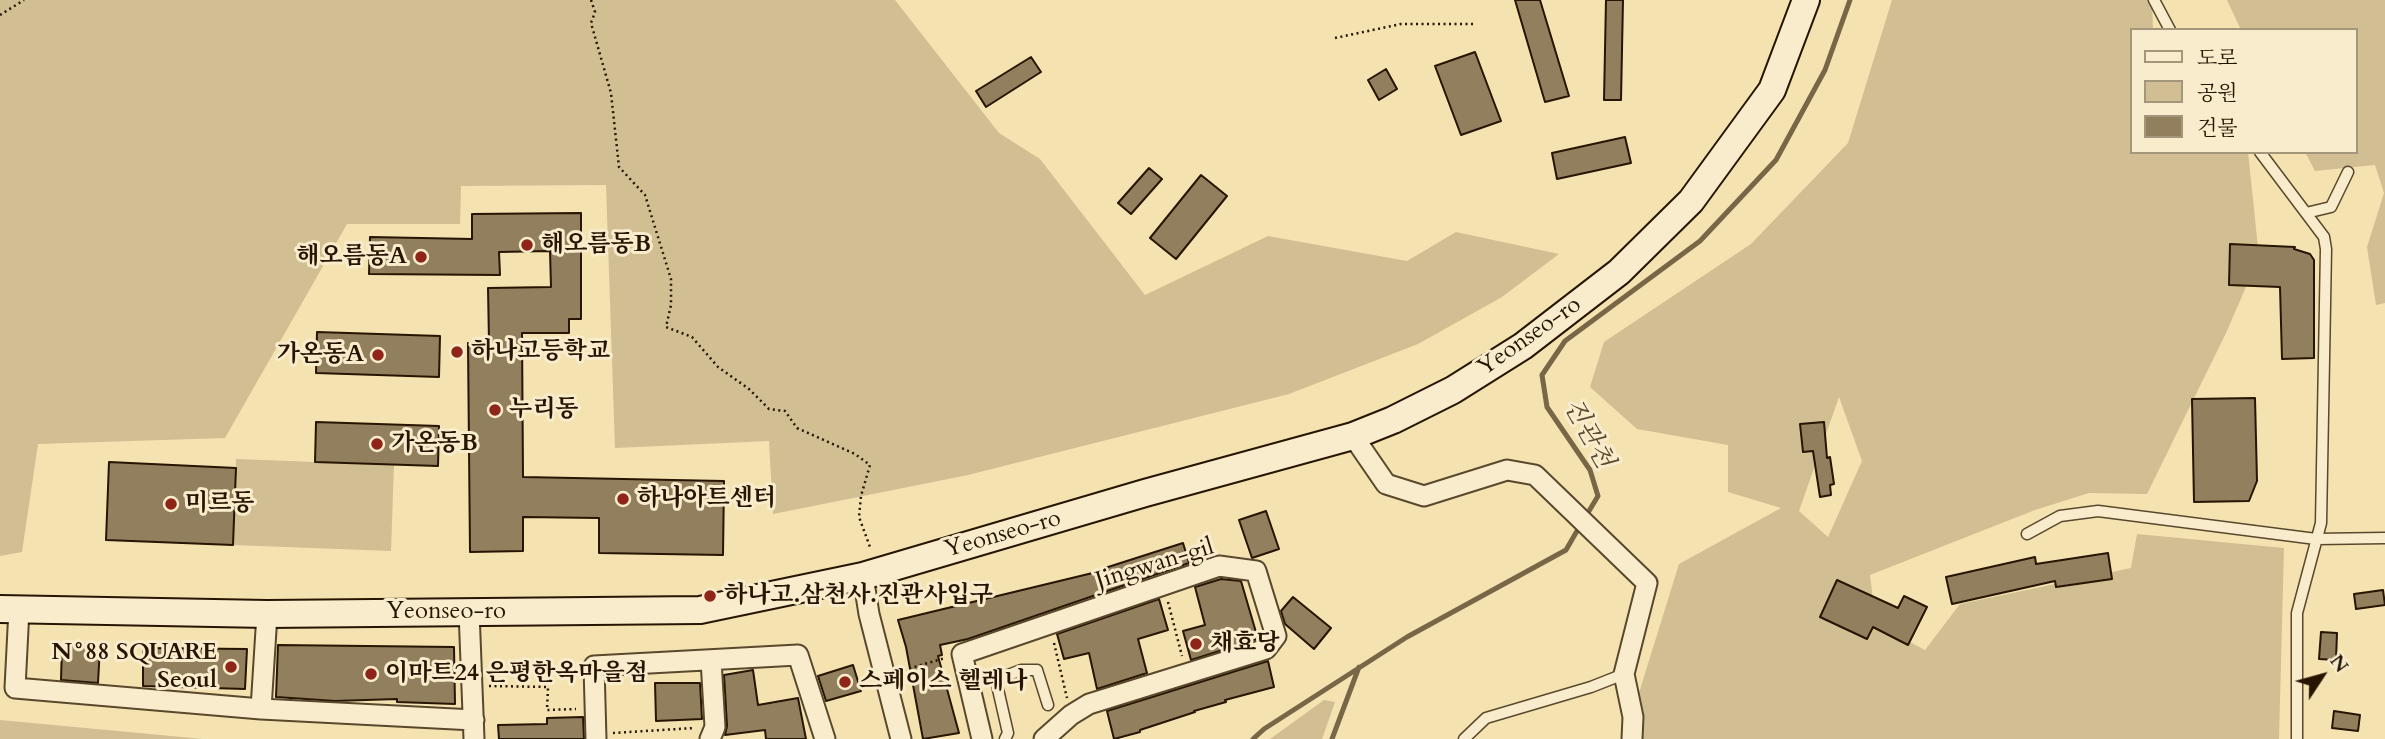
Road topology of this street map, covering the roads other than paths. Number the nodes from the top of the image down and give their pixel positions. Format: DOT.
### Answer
graph roads {
  1 [pos="1806,0"];
  2 [pos="2154,0"];
  3 [pos="2169,28"];
  4 [pos="2262,154"];
  5 [pos="2348,172"];
  6 [pos="2306,213"];
  7 [pos="1353,436"];
  8 [pos="2027,534"];
  9 [pos="2385,538"];
  10 [pos="2316,539"];
  11 [pos="863,576"];
  12 [pos="9,609"];
  13 [pos="469,611"];
  14 [pos="267,614"];
  15 [pos="711,660"];
  16 [pos="1624,674"];
  17 [pos="1048,705"];
  18 [pos="261,709"];
  19 [pos="474,730"];
  20 [pos="712,733"];
  21 [pos="596,736"];
  22 [pos="825,739"];
  23 [pos="901,739"];
  24 [pos="982,739"];
  25 [pos="1005,739"];
  26 [pos="1044,739"];
  27 [pos="1465,739"];
  28 [pos="1632,739"];
  29 [pos="2297,739"];
  1 -- 7 [label="main road, Yeonseo-ro"];
  2 -- 3 [label="lane"];
  4 -- 6 [label="lane"];
  5 -- 6 [label="lane"];
  6 -- 10 [label="lane"];
  7 -- 11 [label="main road, Yeonseo-ro"];
  7 -- 16 [label="street"];
  8 -- 10 [label="lane"];
  9 -- 10 [label="lane"];
  10 -- 29 [label="lane"];
  11 -- 13 [label="main road, Yeonseo-ro"];
  11 -- 23 [label="street"];
  12 -- 14 [label="main road, Yeonseo-ro"];
  12 -- 18 [label="street"];
  13 -- 14 [label="main road, Yeonseo-ro"];
  13 -- 19 [label="street"];
  14 -- 18 [label="street"];
  15 -- 20 [label="street"];
  15 -- 21 [label="street"];
  15 -- 22 [label="street"];
  16 -- 27 [label="lane"];
  16 -- 28 [label="street"];
  17 -- 25 [label="lane"];
  18 -- 19 [label="street"];
  24 -- 26 [label="street, Jingwan-gil"];
}
